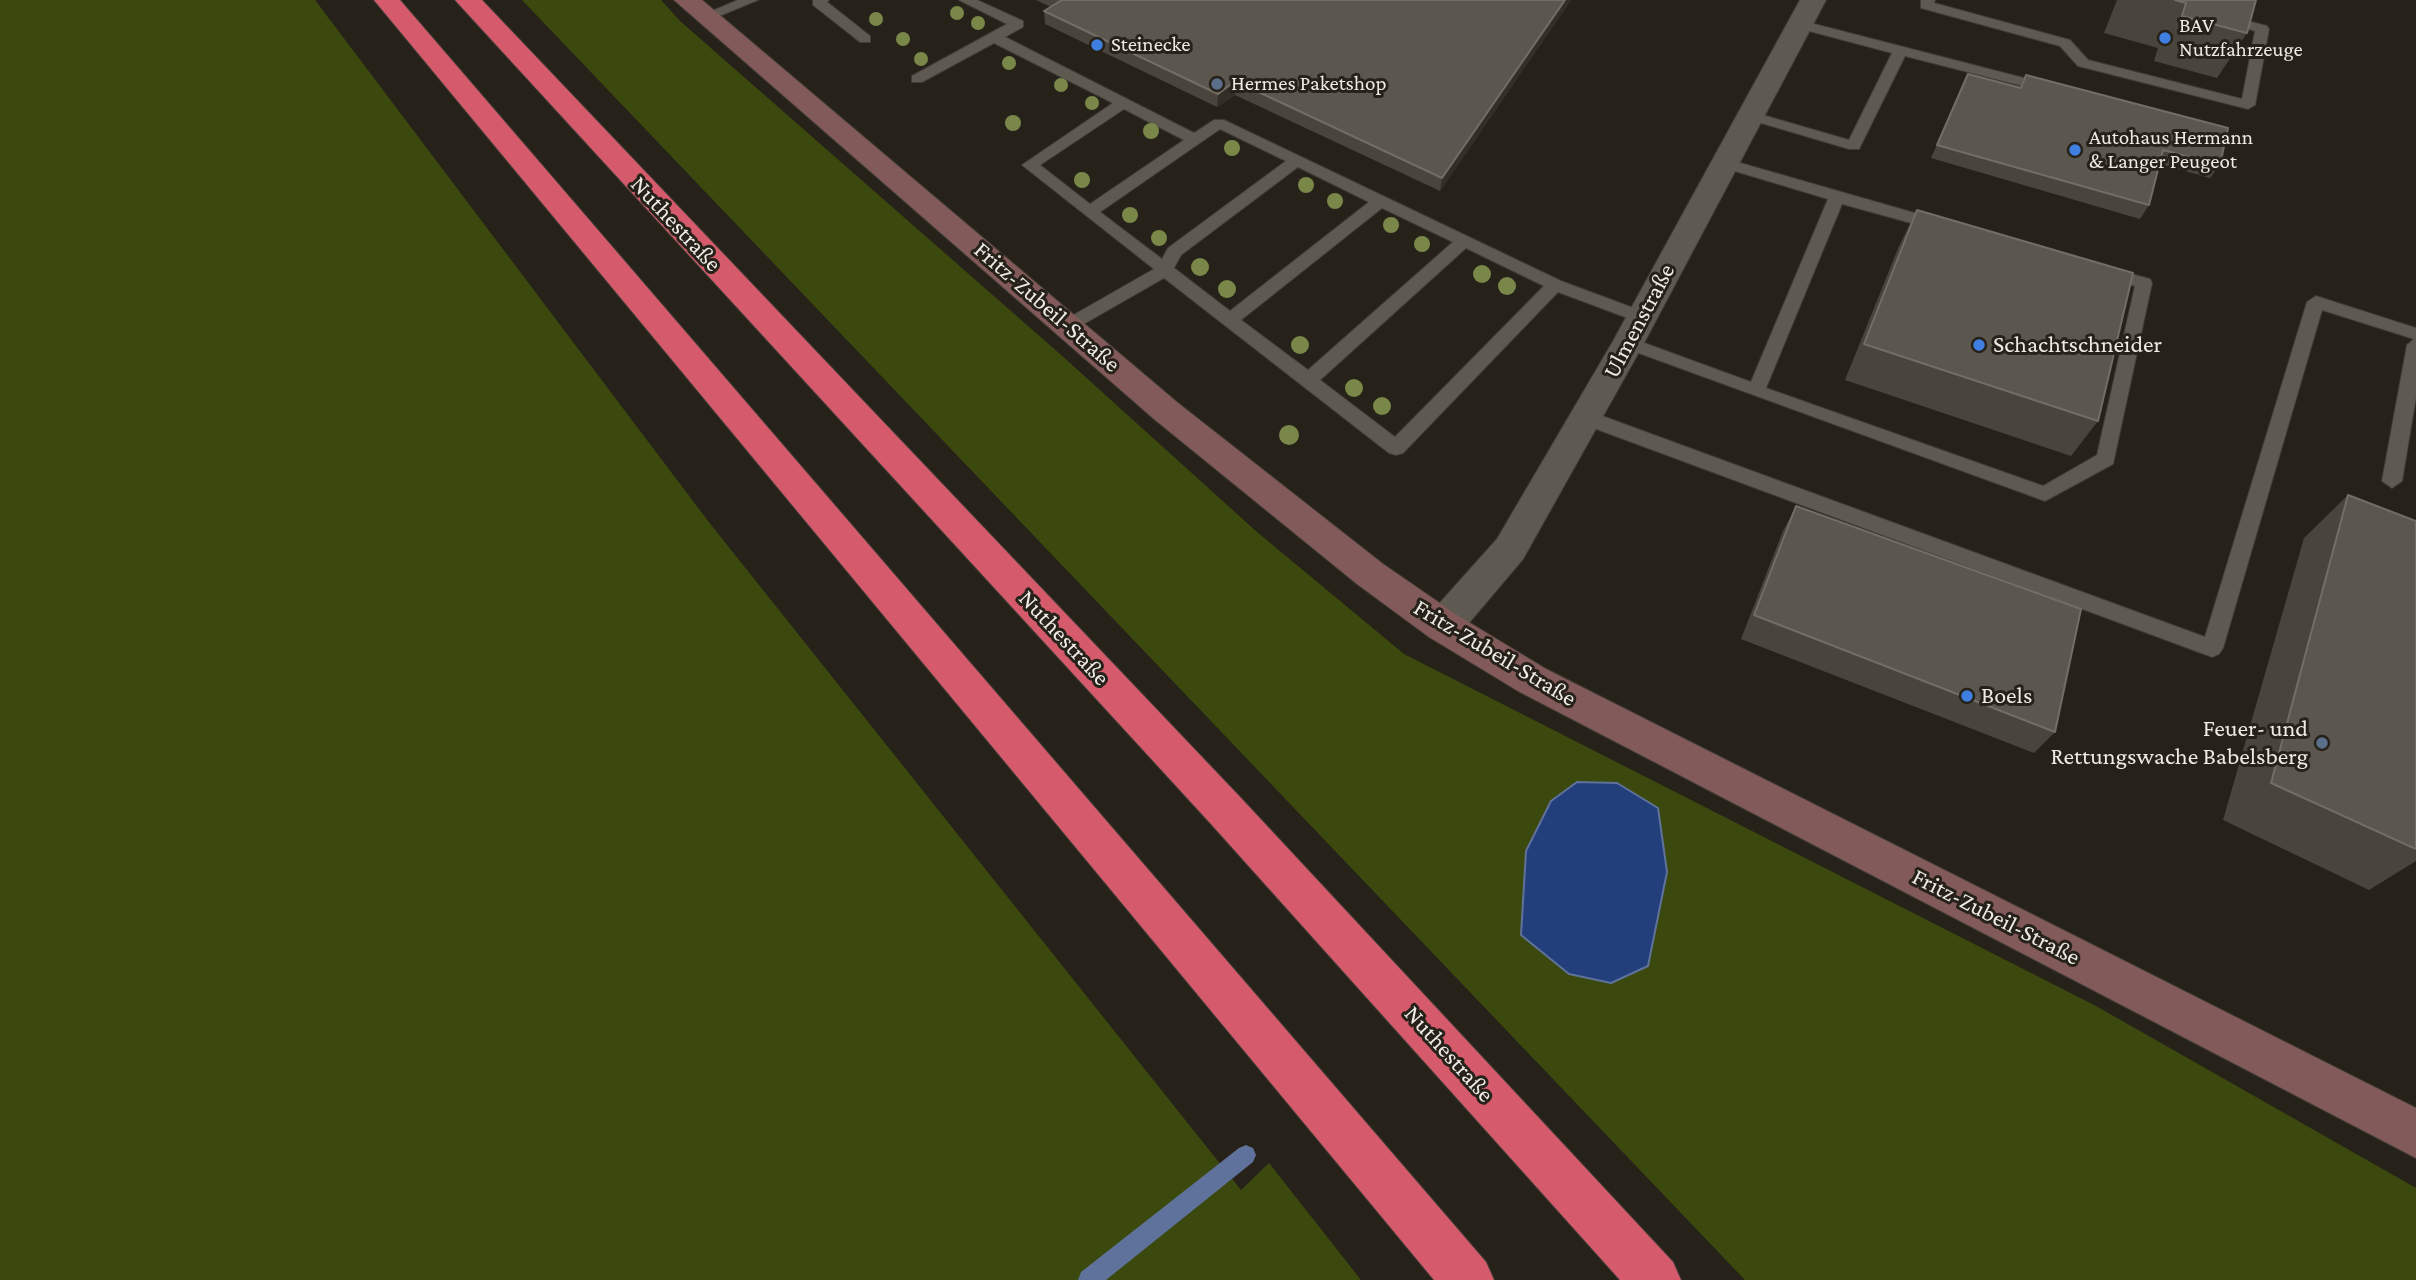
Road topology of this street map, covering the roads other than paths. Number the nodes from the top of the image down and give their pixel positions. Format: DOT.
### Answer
graph roads {
  1 [pos="387,0"];
  2 [pos="468,0"];
  3 [pos="751,0"];
  4 [pos="966,0"];
  5 [pos="1928,0"];
  6 [pos="818,1"];
  7 [pos="697,8"];
  8 [pos="1806,12"];
  9 [pos="2211,16"];
  10 [pos="995,37"];
  11 [pos="865,39"];
  12 [pos="1900,51"];
  13 [pos="917,79"];
  14 [pos="2069,93"];
  15 [pos="1122,104"];
  16 [pos="1749,115"];
  17 [pos="1194,139"];
  18 [pos="1297,160"];
  19 [pos="1723,163"];
  20 [pos="1837,197"];
  21 [pos="1380,201"];
  22 [pos="1089,212"];
  23 [pos="1957,230"];
  24 [pos="1464,241"];
  25 [pos="2090,268"];
  26 [pos="1165,270"];
  27 [pos="1555,285"];
  28 [pos="1230,320"];
  29 [pos="1069,325"];
  30 [pos="1635,330"];
  31 [pos="2416,334"];
  32 [pos="2416,345"];
  33 [pos="1308,380"];
  34 [pos="1756,391"];
  35 [pos="1587,418"];
  36 [pos="2392,481"];
  37 [pos="1443,626"];
  38 [pos="2416,1134"];
  39 [pos="1468,1280"];
  40 [pos="1655,1280"];
  1 -- 39 [label="highway"];
  2 -- 40 [label="highway, Nuthestraße"];
  3 -- 7 [label="lane"];
  4 -- 10 [label="lane"];
  5 -- 9 [label="lane"];
  6 -- 11 [label="lane"];
  7 -- 29 [label="street, Fritz-Zubeil-Straße"];
  8 -- 12 [label="lane"];
  8 -- 16 [label="street, Ulmenstraße"];
  10 -- 13 [label="lane"];
  10 -- 15 [label="lane"];
  12 -- 14 [label="lane"];
  12 -- 16 [label="lane"];
  15 -- 17 [label="lane"];
  15 -- 22 [label="lane"];
  16 -- 19 [label="street, Ulmenstraße"];
  17 -- 18 [label="lane"];
  17 -- 22 [label="lane"];
  18 -- 21 [label="lane"];
  18 -- 26 [label="lane"];
  19 -- 20 [label="lane"];
  19 -- 30 [label="street, Ulmenstraße"];
  20 -- 23 [label="lane"];
  20 -- 34 [label="lane"];
  21 -- 24 [label="lane"];
  21 -- 28 [label="lane"];
  22 -- 26 [label="lane"];
  24 -- 27 [label="lane"];
  24 -- 33 [label="lane"];
  25 -- 34 [label="lane"];
  26 -- 28 [label="lane"];
  26 -- 29 [label="lane"];
  27 -- 30 [label="lane"];
  27 -- 33 [label="lane"];
  28 -- 33 [label="lane"];
  29 -- 37 [label="street, Fritz-Zubeil-Straße"];
  30 -- 34 [label="lane"];
  30 -- 35 [label="street, Ulmenstraße"];
  31 -- 35 [label="lane"];
  32 -- 36 [label="lane"];
  35 -- 37 [label="street, Ulmenstraße"];
  37 -- 38 [label="street, Fritz-Zubeil-Straße"];
}
